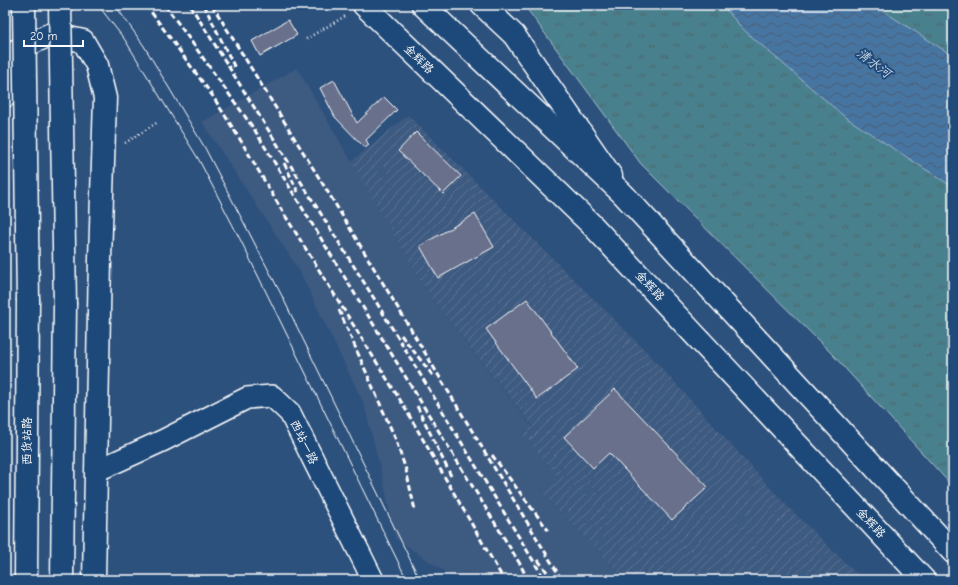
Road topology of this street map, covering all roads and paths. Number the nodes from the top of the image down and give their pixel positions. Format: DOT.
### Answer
graph roads {
  1 [pos="24,5"];
  2 [pos="60,5"];
  3 [pos="424,5"];
  4 [pos="482,5"];
  5 [pos="356,10"];
  6 [pos="306,39"];
  7 [pos="5,96"];
  8 [pos="158,122"];
  9 [pos="103,154"];
  10 [pos="623,194"];
  11 [pos="96,471"];
  12 [pos="953,552"];
  13 [pos="26,580"];
  14 [pos="62,580"];
  15 [pos="94,580"];
  16 [pos="373,580"];
  17 [pos="924,580"];
  1 -- 13 [label="main road, 西货站路, bridge"];
  2 -- 14 [label="main road, bridge"];
  3 -- 10 [label="main road"];
  4 -- 10 [label="main road"];
  5 -- 6 [label="path"];
  5 -- 17 [label="main road, 金辉路"];
  7 -- 9 [label="main road"];
  8 -- 9 [label="path"];
  9 -- 11 [label="main road"];
  10 -- 12 [label="main road"];
  11 -- 15 [label="main road"];
  11 -- 16 [label="street, 西站一路"];
}
